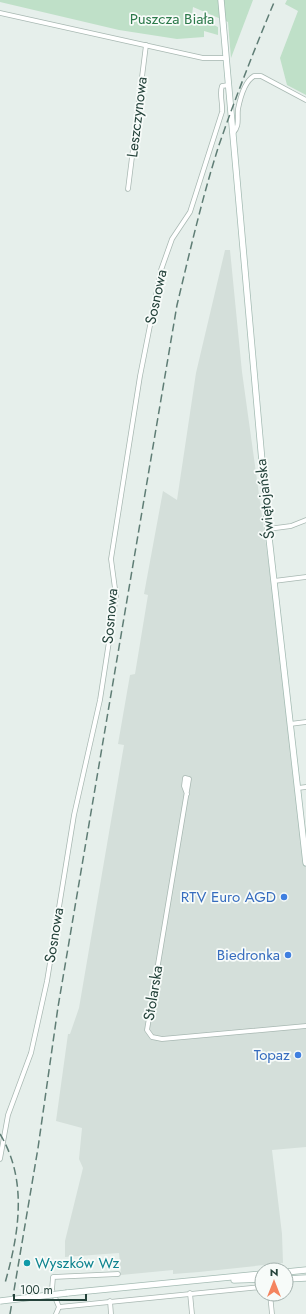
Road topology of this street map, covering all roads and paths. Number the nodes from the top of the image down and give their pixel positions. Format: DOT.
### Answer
graph roads {
  1 [pos="221,0"];
  2 [pos="0,13"];
  3 [pos="146,45"];
  4 [pos="226,58"];
  5 [pos="229,85"];
  6 [pos="306,100"];
  7 [pos="233,133"];
  8 [pos="128,189"];
  9 [pos="306,520"];
  10 [pos="268,529"];
  11 [pos="306,577"];
  12 [pos="274,582"];
  13 [pos="306,722"];
  14 [pos="290,724"];
  15 [pos="306,787"];
  16 [pos="298,788"];
  17 [pos="187,794"];
  18 [pos="304,821"];
  19 [pos="306,863"];
  20 [pos="306,1026"];
  21 [pos="0,1159"];
  22 [pos="306,1270"];
  23 [pos="294,1271"];
  24 [pos="118,1274"];
  25 [pos="254,1275"];
  26 [pos="306,1278"];
  27 [pos="254,1279"];
  28 [pos="294,1279"];
  29 [pos="204,1280"];
  30 [pos="254,1287"];
  31 [pos="190,1293"];
  32 [pos="0,1301"];
  33 [pos="110,1301"];
  34 [pos="271,1302"];
  35 [pos="59,1307"];
  36 [pos="56,1314"];
  37 [pos="111,1314"];
  38 [pos="192,1314"];
  39 [pos="272,1314"];
  1 -- 4 [label="street, Świętojańska"];
  2 -- 3 [label="street"];
  3 -- 4 [label="street"];
  3 -- 8 [label="street, Leszczynowa"];
  4 -- 5 [label="street, Świętojańska"];
  5 -- 7 [label="street, Świętojańska"];
  5 -- 21 [label="street, Sosnowa"];
  6 -- 7 [label="street, Świętojańska"];
  7 -- 10 [label="street, Świętojańska"];
  9 -- 10 [label="street"];
  10 -- 12 [label="street, Świętojańska"];
  11 -- 12 [label="street"];
  12 -- 14 [label="street, Świętojańska"];
  13 -- 14 [label="street"];
  14 -- 16 [label="street, Świętojańska"];
  15 -- 16 [label="street"];
  16 -- 18 [label="street, Świętojańska"];
  17 -- 20 [label="street, Stolarska"];
  18 -- 19 [label="street, Świętojańska"];
  22 -- 23 [label="street"];
  24 -- 35 [label="street"];
  25 -- 29 [label="street"];
  26 -- 28 [label="street"];
  27 -- 29 [label="street"];
  29 -- 32 [label="street, bridge"];
  30 -- 31 [label="street"];
  31 -- 33 [label="street"];
  31 -- 38 [label="street"];
  33 -- 35 [label="street"];
  33 -- 37 [label="street"];
  34 -- 39 [label="street"];
  35 -- 36 [label="street"];
}
